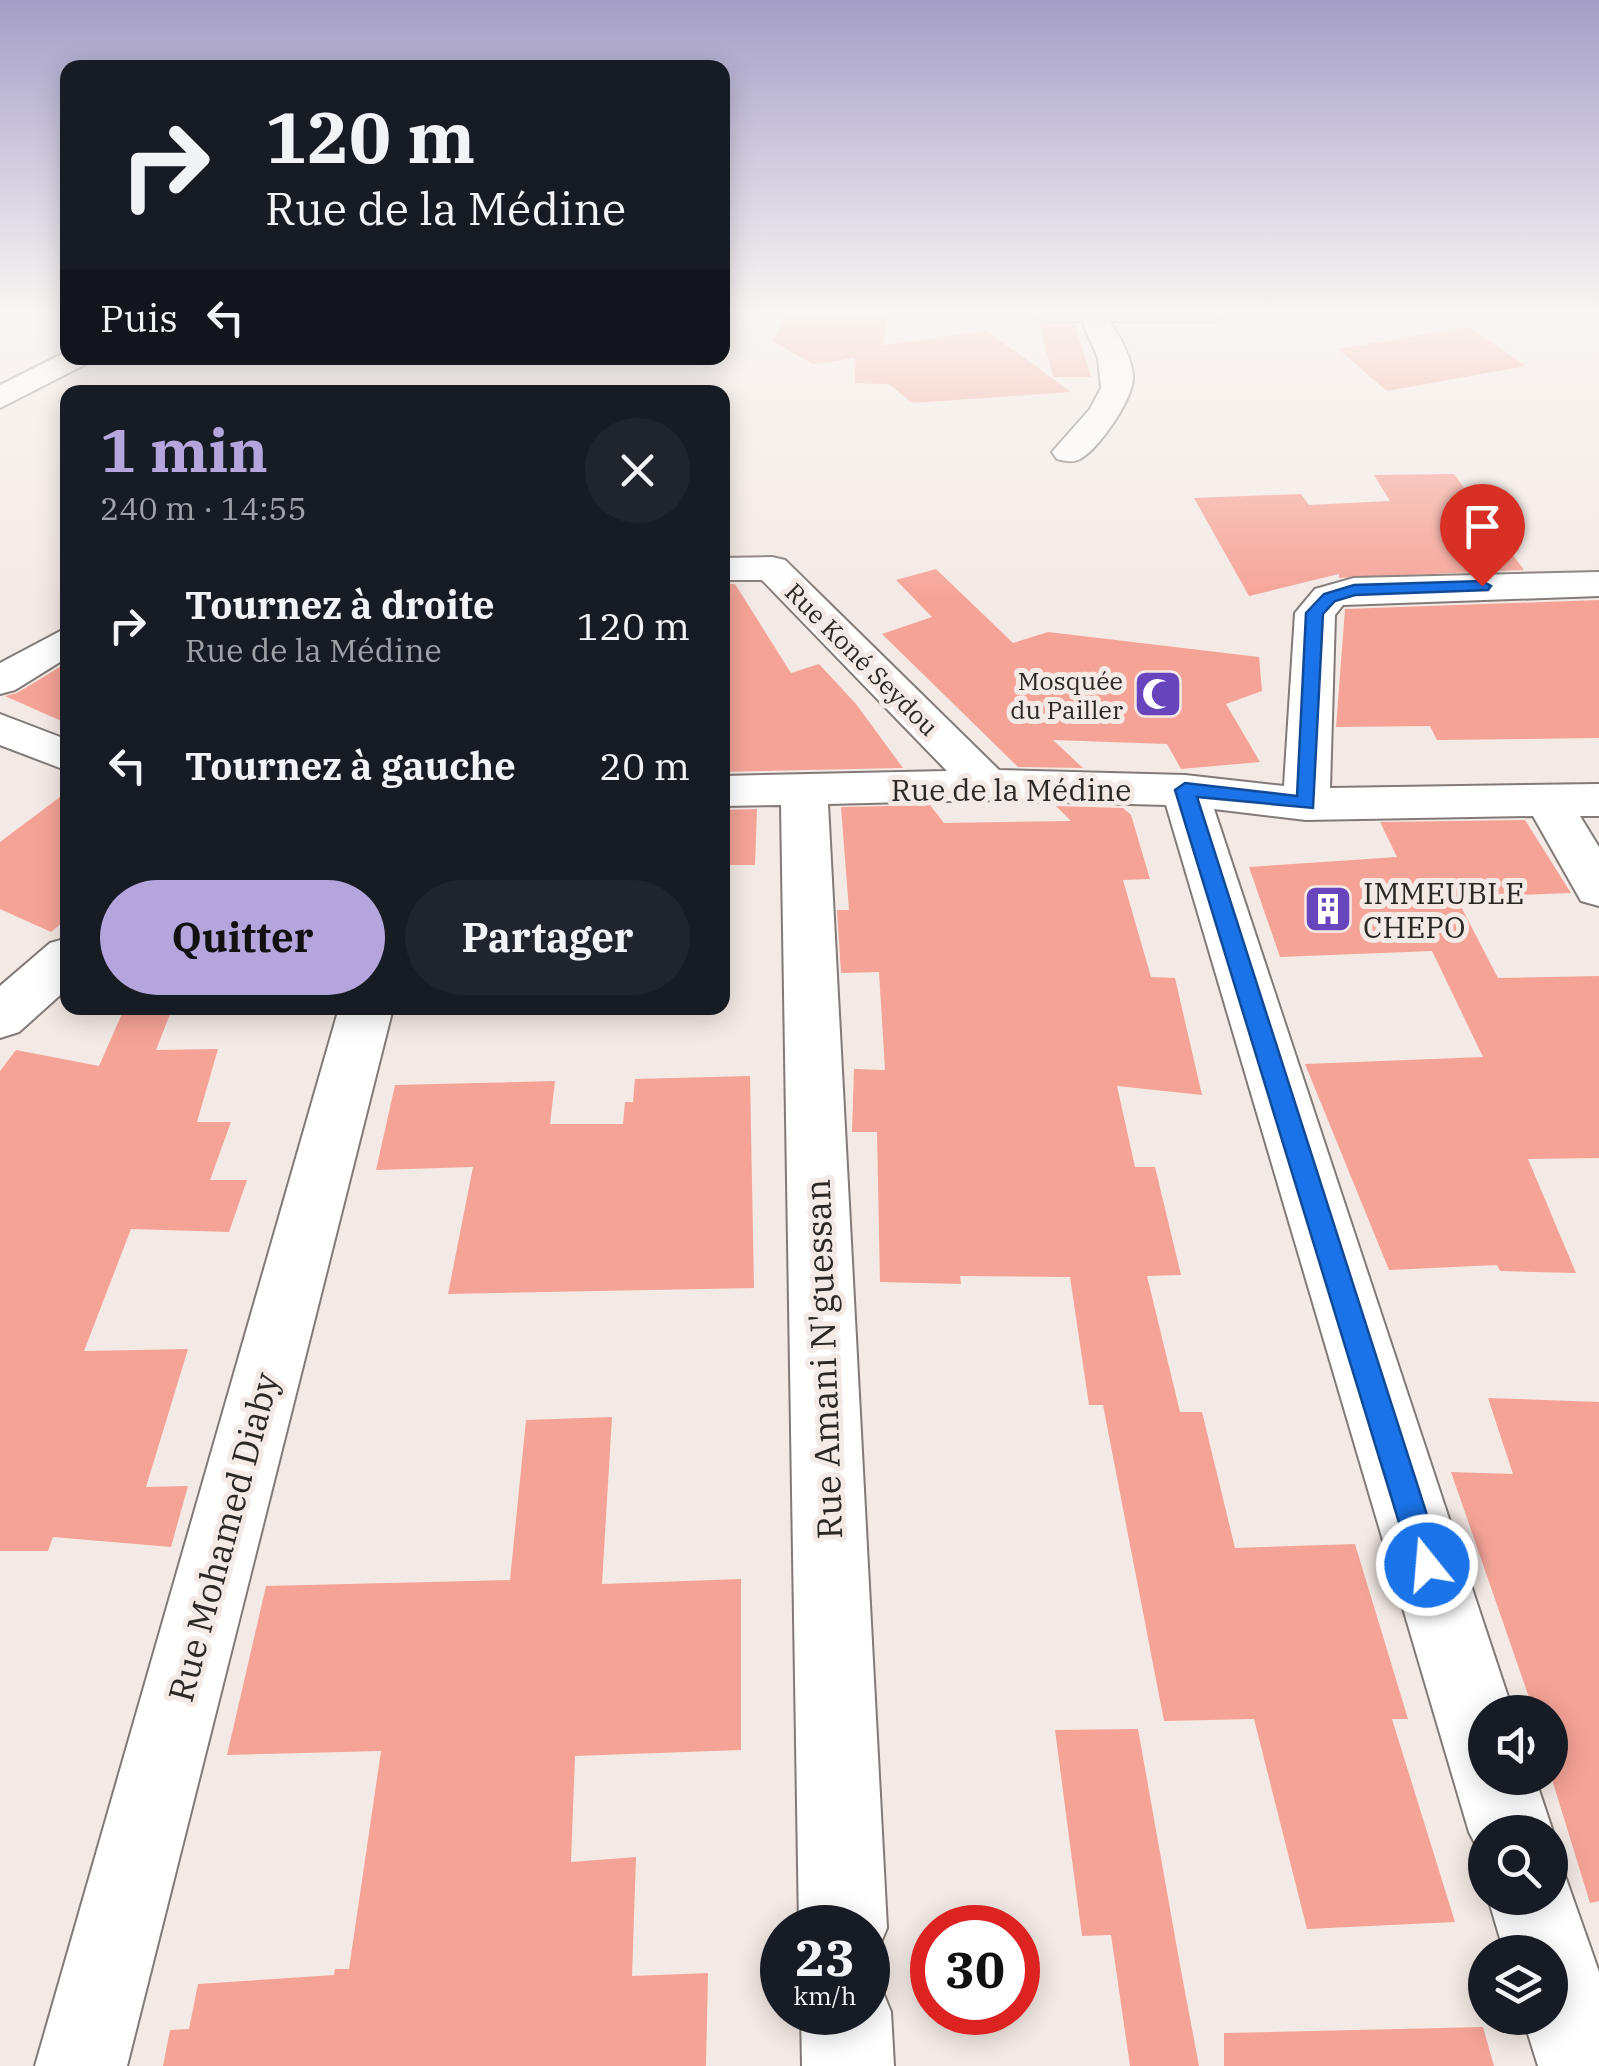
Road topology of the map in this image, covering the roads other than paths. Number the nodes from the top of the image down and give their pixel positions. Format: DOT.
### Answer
graph roads {
  1 [pos="1108,408"];
  2 [pos="1068,452"];
  3 [pos="730,569"];
  4 [pos="1599,584"];
  5 [pos="60,643"];
  6 [pos="0,681"];
  7 [pos="0,728"];
  8 [pos="60,754"];
  9 [pos="987,785"];
  10 [pos="1185,790"];
  11 [pos="730,791"];
  12 [pos="804,791"];
  13 [pos="1599,800"];
  14 [pos="1549,803"];
  15 [pos="1306,804"];
  16 [pos="1599,888"];
  17 [pos="60,965"];
  18 [pos="364,1015"];
  19 [pos="0,1018"];
  20 [pos="1468,1696"];
  21 [pos="842,1905"];
  22 [pos="1568,2015"];
  23 [pos="847,2035"];
  24 [pos="81,2066"];
  25 [pos="848,2066"];
  26 [pos="1584,2066"];
  1 -- 2 [label="street"];
  3 -- 9 [label="street, Rue Koné Seydou"];
  4 -- 15 [label="street"];
  5 -- 6 [label="street"];
  7 -- 8 [label="street"];
  9 -- 10 [label="street, Rue de la Médine"];
  9 -- 12 [label="street, Rue de la Médine"];
  10 -- 15 [label="street, Rue de la Médine"];
  10 -- 20 [label="street"];
  11 -- 12 [label="street, Rue de la Médine"];
  12 -- 21 [label="street, Rue Amani N'guessan"];
  13 -- 14 [label="street, Rue de la Médine"];
  14 -- 15 [label="street, Rue de la Médine"];
  14 -- 16 [label="street"];
  17 -- 19 [label="street"];
  18 -- 24 [label="street, Rue Mohamed Diaby"];
  22 -- 26 [label="street"];
  23 -- 25 [label="street"];
}
